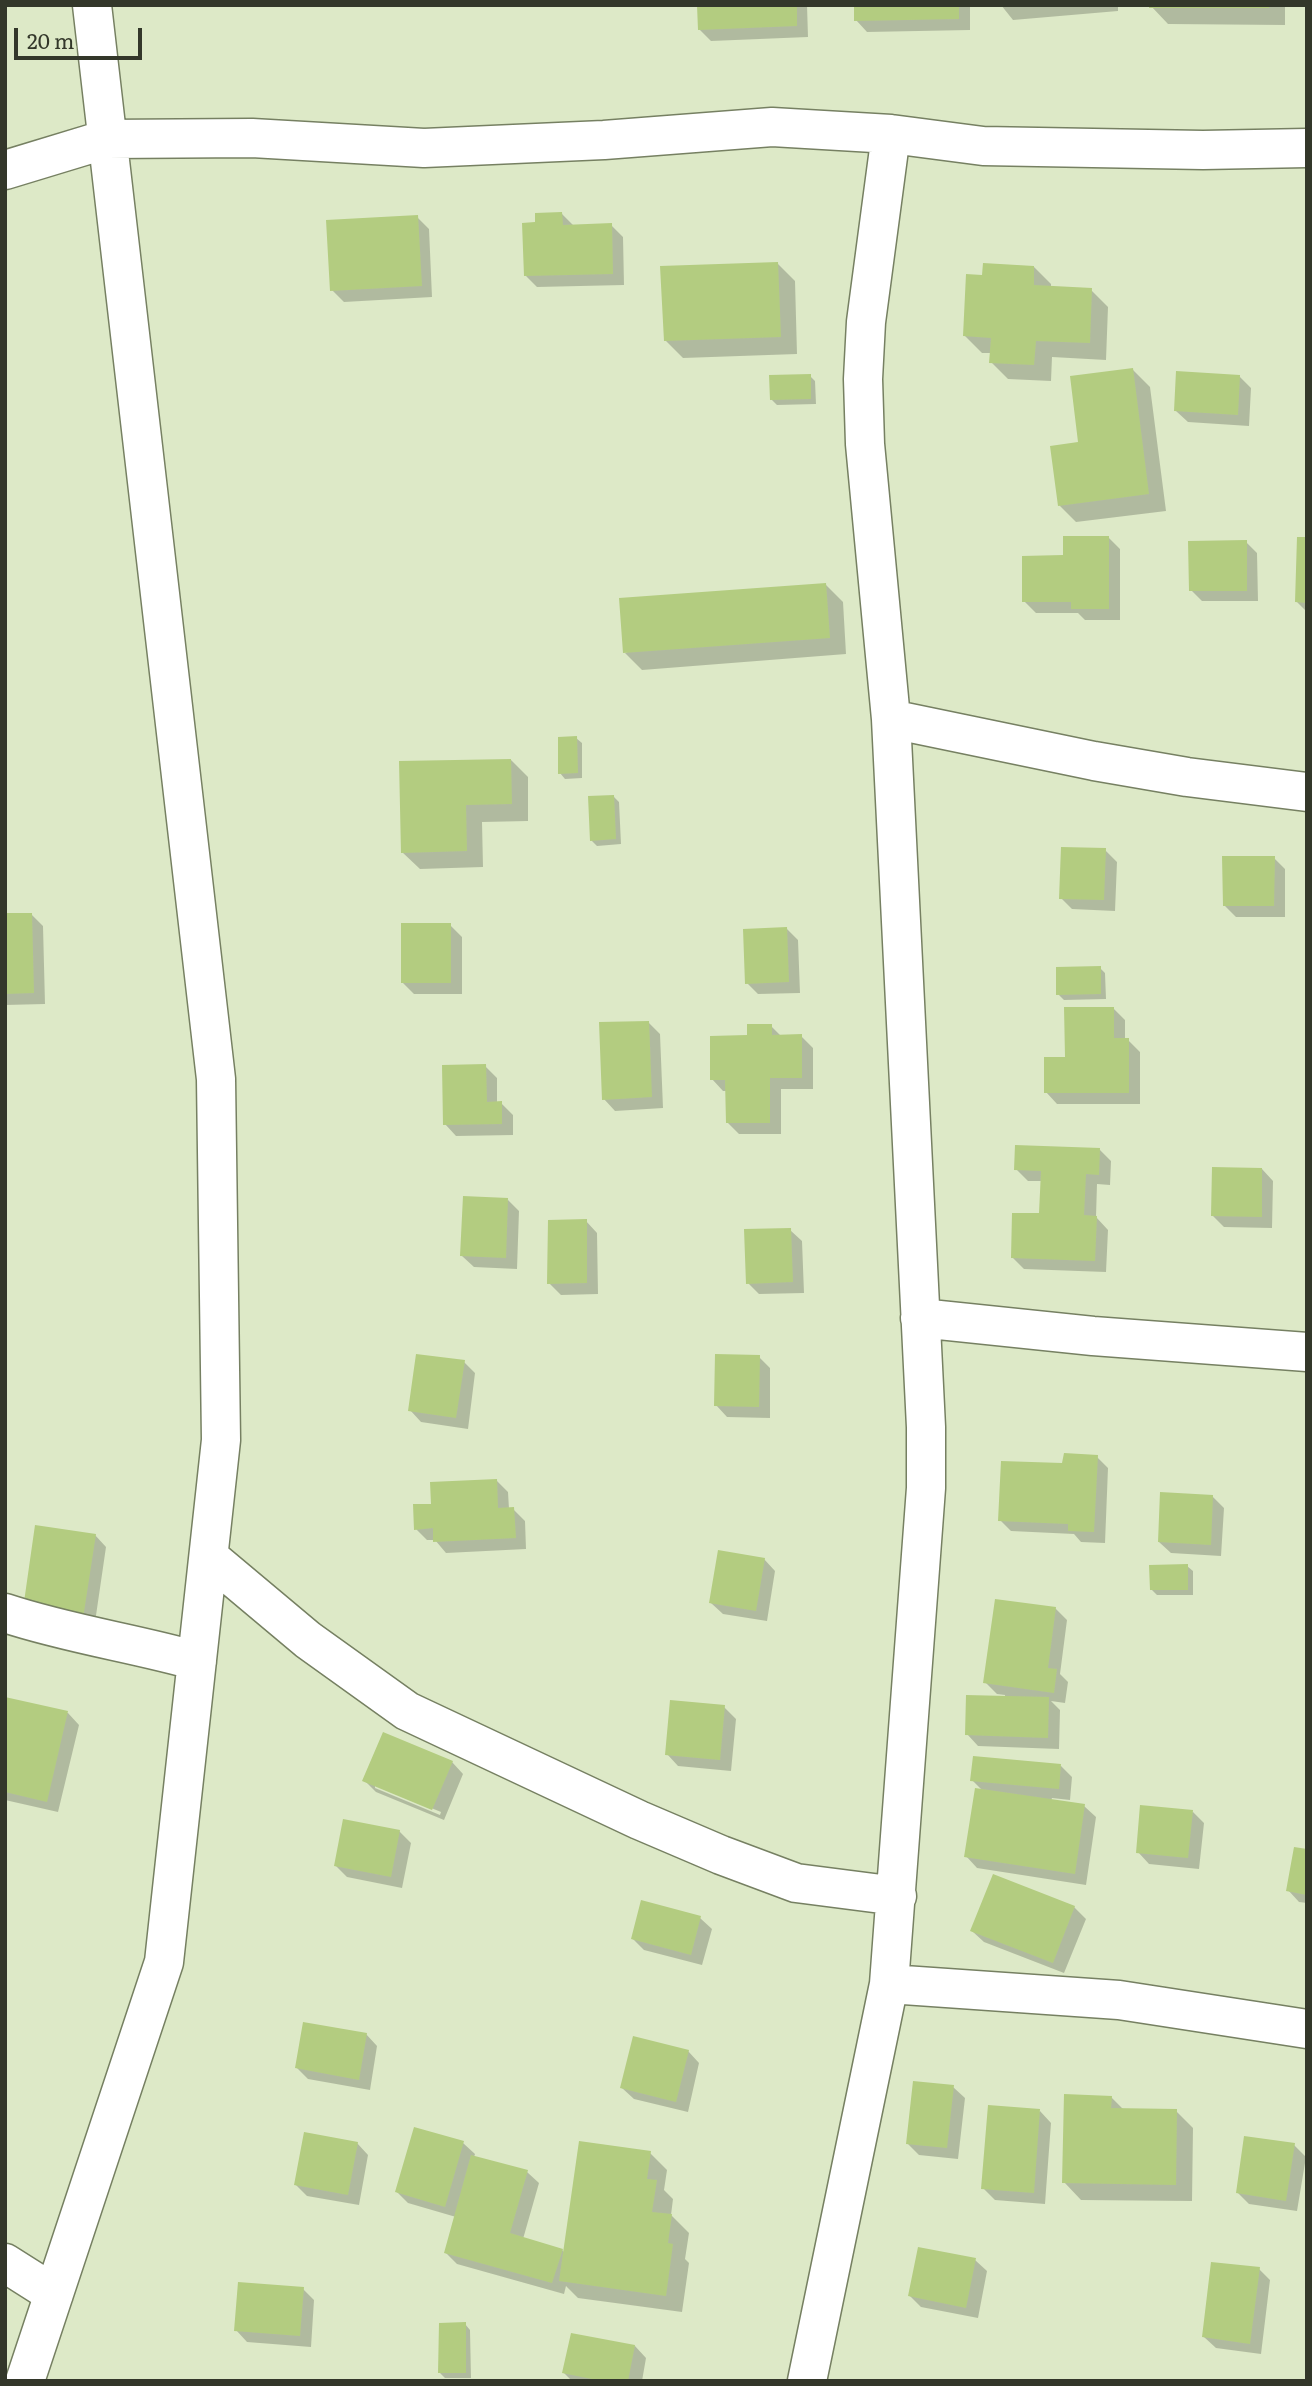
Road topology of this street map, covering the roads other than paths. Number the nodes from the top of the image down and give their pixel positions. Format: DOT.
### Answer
graph roads {
  1 [pos="92,5"];
  2 [pos="891,134"];
  3 [pos="107,139"];
  4 [pos="1307,148"];
  5 [pos="5,170"];
  6 [pos="891,719"];
  7 [pos="1307,792"];
  8 [pos="920,1318"];
  9 [pos="1307,1352"];
  10 [pos="209,1557"];
  11 [pos="5,1613"];
  12 [pos="197,1661"];
  13 [pos="897,1896"];
  14 [pos="889,1984"];
  15 [pos="1307,2029"];
  16 [pos="5,2263"];
  17 [pos="54,2294"];
  18 [pos="24,2381"];
  19 [pos="807,2381"];
  1 -- 3 [label="street"];
  2 -- 3 [label="street"];
  2 -- 4 [label="street"];
  2 -- 6 [label="street"];
  3 -- 5 [label="street"];
  3 -- 10 [label="street"];
  6 -- 7 [label="street"];
  6 -- 8 [label="street"];
  8 -- 9 [label="street"];
  8 -- 13 [label="street"];
  10 -- 12 [label="street"];
  10 -- 13 [label="street"];
  11 -- 12 [label="street"];
  12 -- 17 [label="street"];
  13 -- 14 [label="street"];
  14 -- 15 [label="street"];
  14 -- 19 [label="street"];
  16 -- 17 [label="street"];
  17 -- 18 [label="street"];
}
